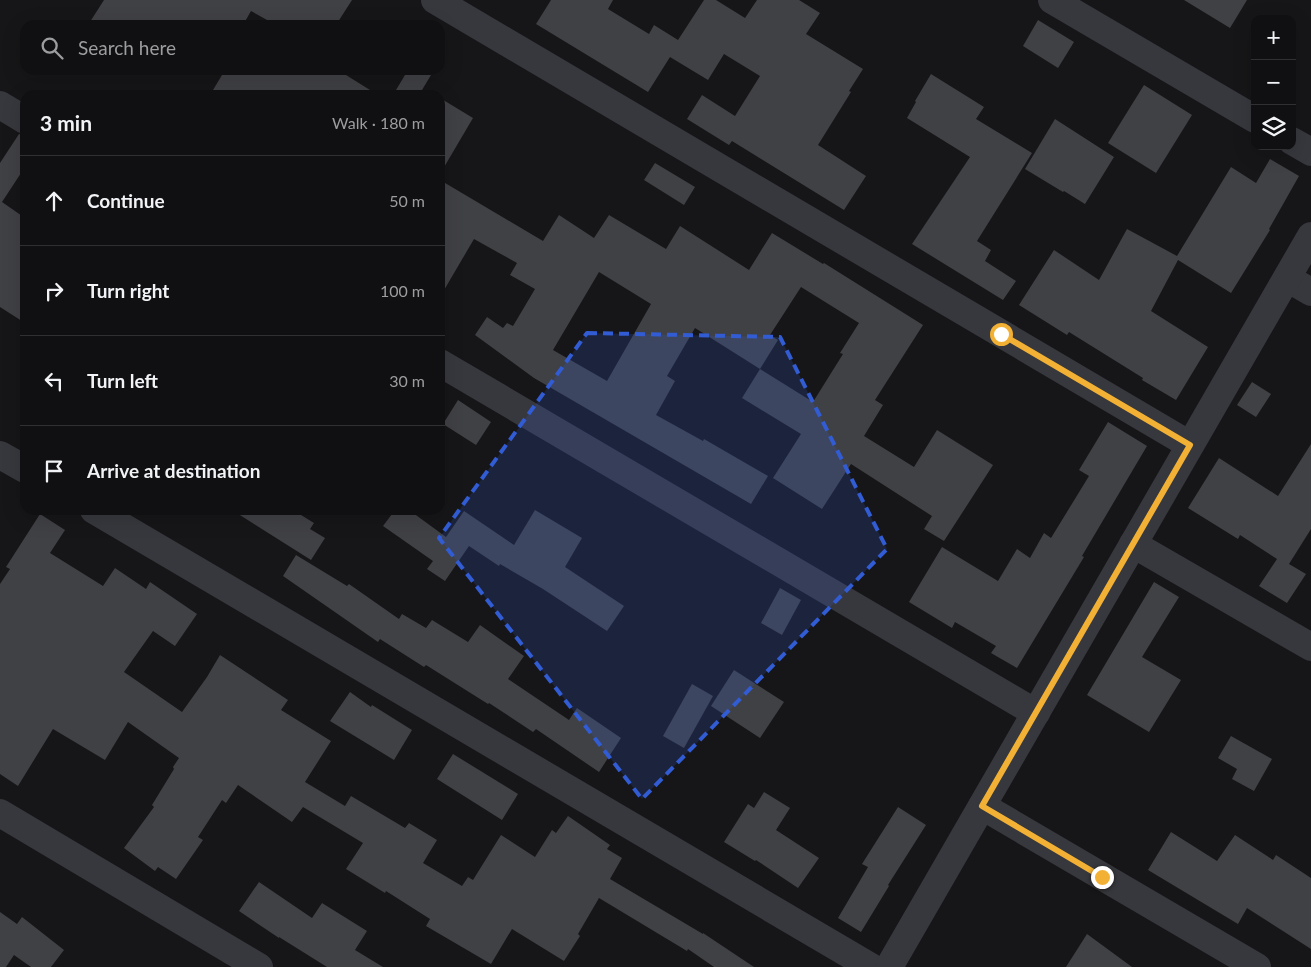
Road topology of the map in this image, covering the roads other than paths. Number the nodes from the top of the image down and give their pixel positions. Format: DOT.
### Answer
graph roads {
  1 [pos="435,0"];
  2 [pos="1052,0"];
  3 [pos="0,105"];
  4 [pos="20,117"];
  5 [pos="1251,117"];
  6 [pos="1296,143"];
  7 [pos="1311,152"];
  8 [pos="1311,236"];
  9 [pos="1286,278"];
  10 [pos="1311,292"];
  11 [pos="445,366"];
  12 [pos="1190,445"];
  13 [pos="0,455"];
  14 [pos="20,467"];
  15 [pos="103,515"];
  16 [pos="1133,544"];
  17 [pos="1311,647"];
  18 [pos="1036,713"];
  19 [pos="982,806"];
  20 [pos="0,813"];
  21 [pos="258,967"];
  22 [pos="871,967"];
  23 [pos="889,967"];
  24 [pos="1257,967"];
  1 -- 12 [label="street"];
  2 -- 5 [label="street"];
  3 -- 4 [label="street"];
  6 -- 7 [label="street"];
  8 -- 9 [label="street"];
  9 -- 10 [label="street"];
  9 -- 12 [label="street"];
  11 -- 18 [label="street"];
  12 -- 16 [label="street"];
  13 -- 14 [label="street"];
  15 -- 22 [label="street"];
  16 -- 17 [label="street"];
  16 -- 18 [label="street"];
  18 -- 19 [label="street"];
  19 -- 23 [label="street"];
  19 -- 24 [label="street"];
  20 -- 21 [label="street"];
}
